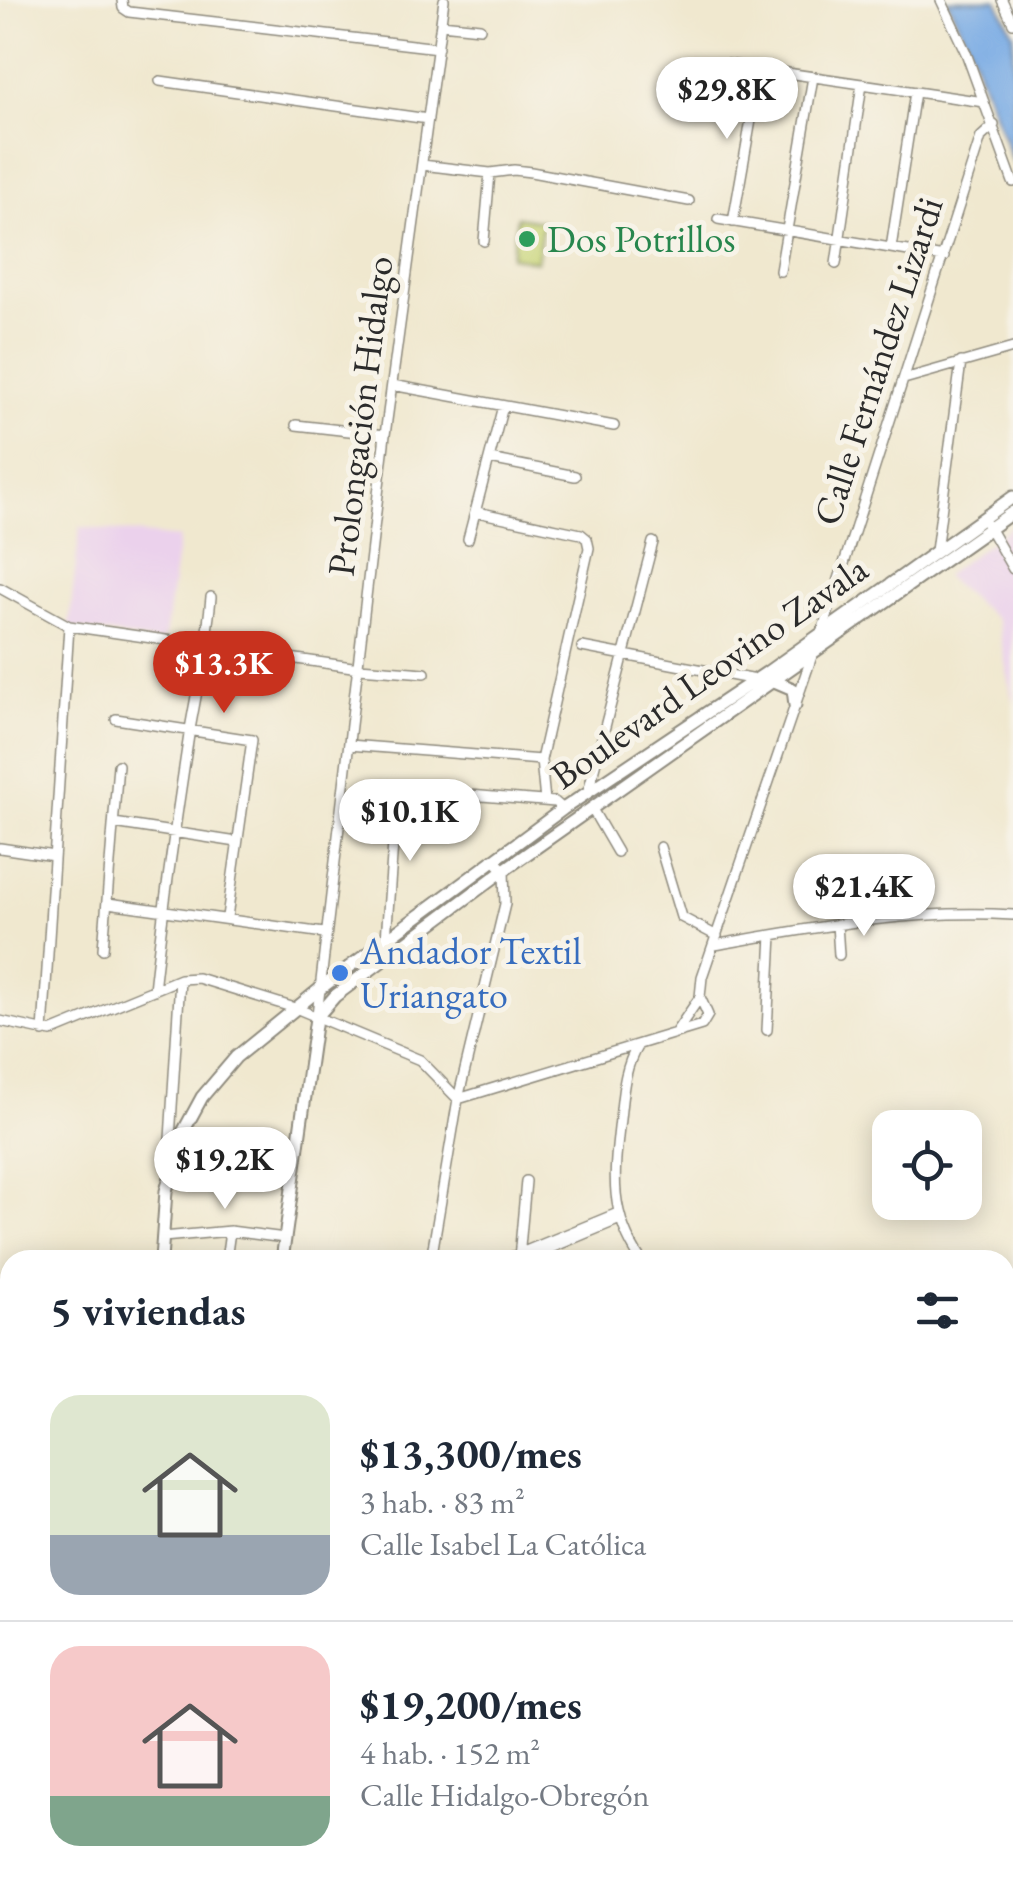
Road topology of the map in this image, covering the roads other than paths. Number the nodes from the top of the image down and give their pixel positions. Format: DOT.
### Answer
graph roads {
  1 [pos="444,0"];
  2 [pos="941,0"];
  3 [pos="1002,0"];
  4 [pos="123,4"];
  5 [pos="1013,22"];
  6 [pos="441,24"];
  7 [pos="480,28"];
  8 [pos="438,48"];
  9 [pos="726,64"];
  10 [pos="760,69"];
  11 [pos="813,77"];
  12 [pos="160,81"];
  13 [pos="862,84"];
  14 [pos="914,92"];
  15 [pos="984,102"];
  16 [pos="428,120"];
  17 [pos="994,125"];
  18 [pos="422,166"];
  19 [pos="490,174"];
  20 [pos="1013,182"];
  21 [pos="689,201"];
  22 [pos="718,220"];
  23 [pos="733,222"];
  24 [pos="786,230"];
  25 [pos="839,238"];
  26 [pos="484,241"];
  27 [pos="891,248"];
  28 [pos="944,257"];
  29 [pos="836,264"];
  30 [pos="780,270"];
  31 [pos="1013,348"];
  32 [pos="961,362"];
  33 [pos="904,380"];
  34 [pos="392,385"];
  35 [pos="503,406"];
  36 [pos="296,425"];
  37 [pos="614,426"];
  38 [pos="385,435"];
  39 [pos="490,459"];
  40 [pos="575,476"];
  41 [pos="1013,498"];
  42 [pos="477,512"];
  43 [pos="1013,512"];
  44 [pos="987,524"];
  45 [pos="468,540"];
  46 [pos="653,542"];
  47 [pos="936,551"];
  48 [pos="1013,569"];
  49 [pos="0,588"];
  50 [pos="211,597"];
  51 [pos="69,626"];
  52 [pos="822,633"];
  53 [pos="207,647"];
  54 [pos="582,647"];
  55 [pos="622,655"];
  56 [pos="812,655"];
  57 [pos="359,668"];
  58 [pos="425,674"];
  59 [pos="766,678"];
  60 [pos="795,705"];
  61 [pos="116,719"];
  62 [pos="190,731"];
  63 [pos="349,745"];
  64 [pos="541,760"];
  65 [pos="118,766"];
  66 [pos="588,794"];
  67 [pos="545,802"];
  68 [pos="563,809"];
  69 [pos="592,809"];
  70 [pos="114,823"];
  71 [pos="175,833"];
  72 [pos="237,842"];
  73 [pos="660,846"];
  74 [pos="0,848"];
  75 [pos="617,852"];
  76 [pos="54,856"];
  77 [pos="493,859"];
  78 [pos="504,870"];
  79 [pos="108,902"];
  80 [pos="163,910"];
  81 [pos="1013,915"];
  82 [pos="228,918"];
  83 [pos="837,924"];
  84 [pos="399,930"];
  85 [pos="324,933"];
  86 [pos="772,935"];
  87 [pos="386,940"];
  88 [pos="716,940"];
  89 [pos="407,941"];
  90 [pos="103,949"];
  91 [pos="838,954"];
  92 [pos="180,979"];
  93 [pos="320,988"];
  94 [pos="154,990"];
  95 [pos="700,998"];
  96 [pos="298,1009"];
  97 [pos="316,1018"];
  98 [pos="0,1022"];
  99 [pos="767,1030"];
  100 [pos="43,1032"];
  101 [pos="676,1032"];
  102 [pos="638,1045"];
  103 [pos="458,1099"];
  104 [pos="526,1182"];
  105 [pos="166,1191"];
  106 [pos="620,1216"];
  107 [pos="230,1231"];
  108 [pos="163,1237"];
  109 [pos="286,1238"];
  110 [pos="162,1250"];
  111 [pos="227,1250"];
  112 [pos="284,1250"];
  113 [pos="433,1250"];
  114 [pos="521,1250"];
  115 [pos="539,1250"];
  116 [pos="634,1250"];
  1 -- 6 [label="street, Prolongación Hidalgo"];
  2 -- 15 [label="street"];
  3 -- 5 [label="street"];
  4 -- 8 [label="street"];
  6 -- 7 [label="street"];
  6 -- 8 [label="street, Prolongación Hidalgo"];
  8 -- 16 [label="street, Prolongación Hidalgo"];
  9 -- 10 [label="street"];
  10 -- 11 [label="street"];
  10 -- 23 [label="street"];
  11 -- 13 [label="street"];
  11 -- 24 [label="street"];
  12 -- 16 [label="street"];
  13 -- 14 [label="street"];
  13 -- 25 [label="street"];
  14 -- 15 [label="street"];
  14 -- 27 [label="street"];
  15 -- 17 [label="street"];
  16 -- 18 [label="street, Prolongación Hidalgo"];
  17 -- 20 [label="street"];
  17 -- 28 [label="street, Calle Fernández Lizardi"];
  18 -- 19 [label="street"];
  18 -- 34 [label="street, Prolongación Hidalgo"];
  19 -- 21 [label="street"];
  19 -- 26 [label="street"];
  22 -- 23 [label="street"];
  23 -- 24 [label="street"];
  24 -- 25 [label="street"];
  24 -- 30 [label="street"];
  25 -- 27 [label="street"];
  25 -- 29 [label="street"];
  27 -- 28 [label="street"];
  28 -- 33 [label="street, Calle Fernández Lizardi"];
  31 -- 32 [label="street"];
  32 -- 33 [label="street"];
  32 -- 47 [label="street"];
  33 -- 52 [label="street, Calle Fernández Lizardi"];
  34 -- 35 [label="street"];
  34 -- 38 [label="street, Prolongación Hidalgo"];
  35 -- 37 [label="street"];
  35 -- 39 [label="street"];
  36 -- 38 [label="street"];
  38 -- 57 [label="street, Prolongación Hidalgo"];
  39 -- 40 [label="street"];
  39 -- 42 [label="street"];
  41 -- 44 [label="main road, Boulevard Leovino Zavala"];
  42 -- 45 [label="street"];
  42 -- 64 [label="street"];
  43 -- 44 [label="main road, Boulevard Leovino Zavala"];
  44 -- 47 [label="main road, Boulevard Leovino Zavala"];
  44 -- 48 [label="street"];
  44 -- 56 [label="main road, Boulevard Leovino Zavala"];
  46 -- 55 [label="street"];
  47 -- 52 [label="main road, Boulevard Leovino Zavala"];
  49 -- 51 [label="street"];
  50 -- 53 [label="street"];
  51 -- 53 [label="street"];
  51 -- 76 [label="street"];
  52 -- 56 [label="street, Calle Fernández Lizardi"];
  52 -- 59 [label="main road, Boulevard Leovino Zavala"];
  53 -- 57 [label="street"];
  53 -- 62 [label="street"];
  54 -- 55 [label="street"];
  55 -- 59 [label="street"];
  55 -- 66 [label="street"];
  56 -- 59 [label="main road, Boulevard Leovino Zavala"];
  56 -- 60 [label="street, Calle Fernández Lizardi"];
  57 -- 58 [label="street"];
  57 -- 63 [label="street, Prolongación Hidalgo"];
  59 -- 60 [label="main road"];
  59 -- 66 [label="main road, Boulevard Leovino Zavala"];
  59 -- 69 [label="main road, Boulevard Leovino Zavala"];
  60 -- 88 [label="street, Calle Fernández Lizardi"];
  61 -- 62 [label="street"];
  62 -- 71 [label="street"];
  62 -- 72 [label="street"];
  63 -- 64 [label="street"];
  63 -- 85 [label="street, Prolongación Hidalgo"];
  64 -- 67 [label="street"];
  65 -- 70 [label="street"];
  66 -- 68 [label="main road, Boulevard Leovino Zavala"];
  67 -- 68 [label="street"];
  67 -- 87 [label="street"];
  68 -- 77 [label="main road, Boulevard Leovino Zavala"];
  69 -- 75 [label="street"];
  69 -- 78 [label="main road, Boulevard Leovino Zavala"];
  70 -- 71 [label="street"];
  70 -- 79 [label="street"];
  71 -- 72 [label="street"];
  71 -- 80 [label="street"];
  72 -- 82 [label="street"];
  73 -- 88 [label="street"];
  74 -- 76 [label="street"];
  76 -- 100 [label="street"];
  77 -- 78 [label="street"];
  77 -- 84 [label="main road, Boulevard Leovino Zavala"];
  78 -- 89 [label="main road, Boulevard Leovino Zavala"];
  78 -- 103 [label="street"];
  79 -- 80 [label="street"];
  79 -- 90 [label="street"];
  80 -- 82 [label="street"];
  80 -- 94 [label="street"];
  81 -- 83 [label="street"];
  82 -- 85 [label="street"];
  83 -- 86 [label="street"];
  83 -- 91 [label="street"];
  84 -- 87 [label="main road, Boulevard Leovino Zavala"];
  84 -- 89 [label="main road"];
  85 -- 93 [label="street, Prolongación Hidalgo"];
  86 -- 88 [label="street"];
  86 -- 99 [label="street"];
  87 -- 93 [label="main road, Boulevard Leovino Zavala"];
  88 -- 95 [label="street, Calle Fernández Lizardi"];
  89 -- 97 [label="main road, Boulevard Leovino Zavala"];
  92 -- 94 [label="street"];
  92 -- 96 [label="street"];
  92 -- 105 [label="street"];
  93 -- 96 [label="main road, Boulevard Leovino Zavala"];
  93 -- 97 [label="street, Prolongación Hidalgo"];
  94 -- 100 [label="street"];
  95 -- 101 [label="street"];
  95 -- 101 [label="street"];
  96 -- 97 [label="street"];
  96 -- 105 [label="main road, Boulevard Leovino Zavala"];
  97 -- 103 [label="street"];
  97 -- 109 [label="main road"];
  98 -- 100 [label="street"];
  101 -- 102 [label="street"];
  102 -- 103 [label="street"];
  102 -- 106 [label="street"];
  103 -- 113 [label="street"];
  104 -- 114 [label="street"];
  105 -- 108 [label="main road, Boulevard Leovino Zavala"];
  106 -- 115 [label="street"];
  106 -- 116 [label="street"];
  107 -- 108 [label="street"];
  107 -- 109 [label="street"];
  107 -- 111 [label="street"];
  108 -- 110 [label="main road, Boulevard Leovino Zavala"];
  109 -- 112 [label="main road"];
}
